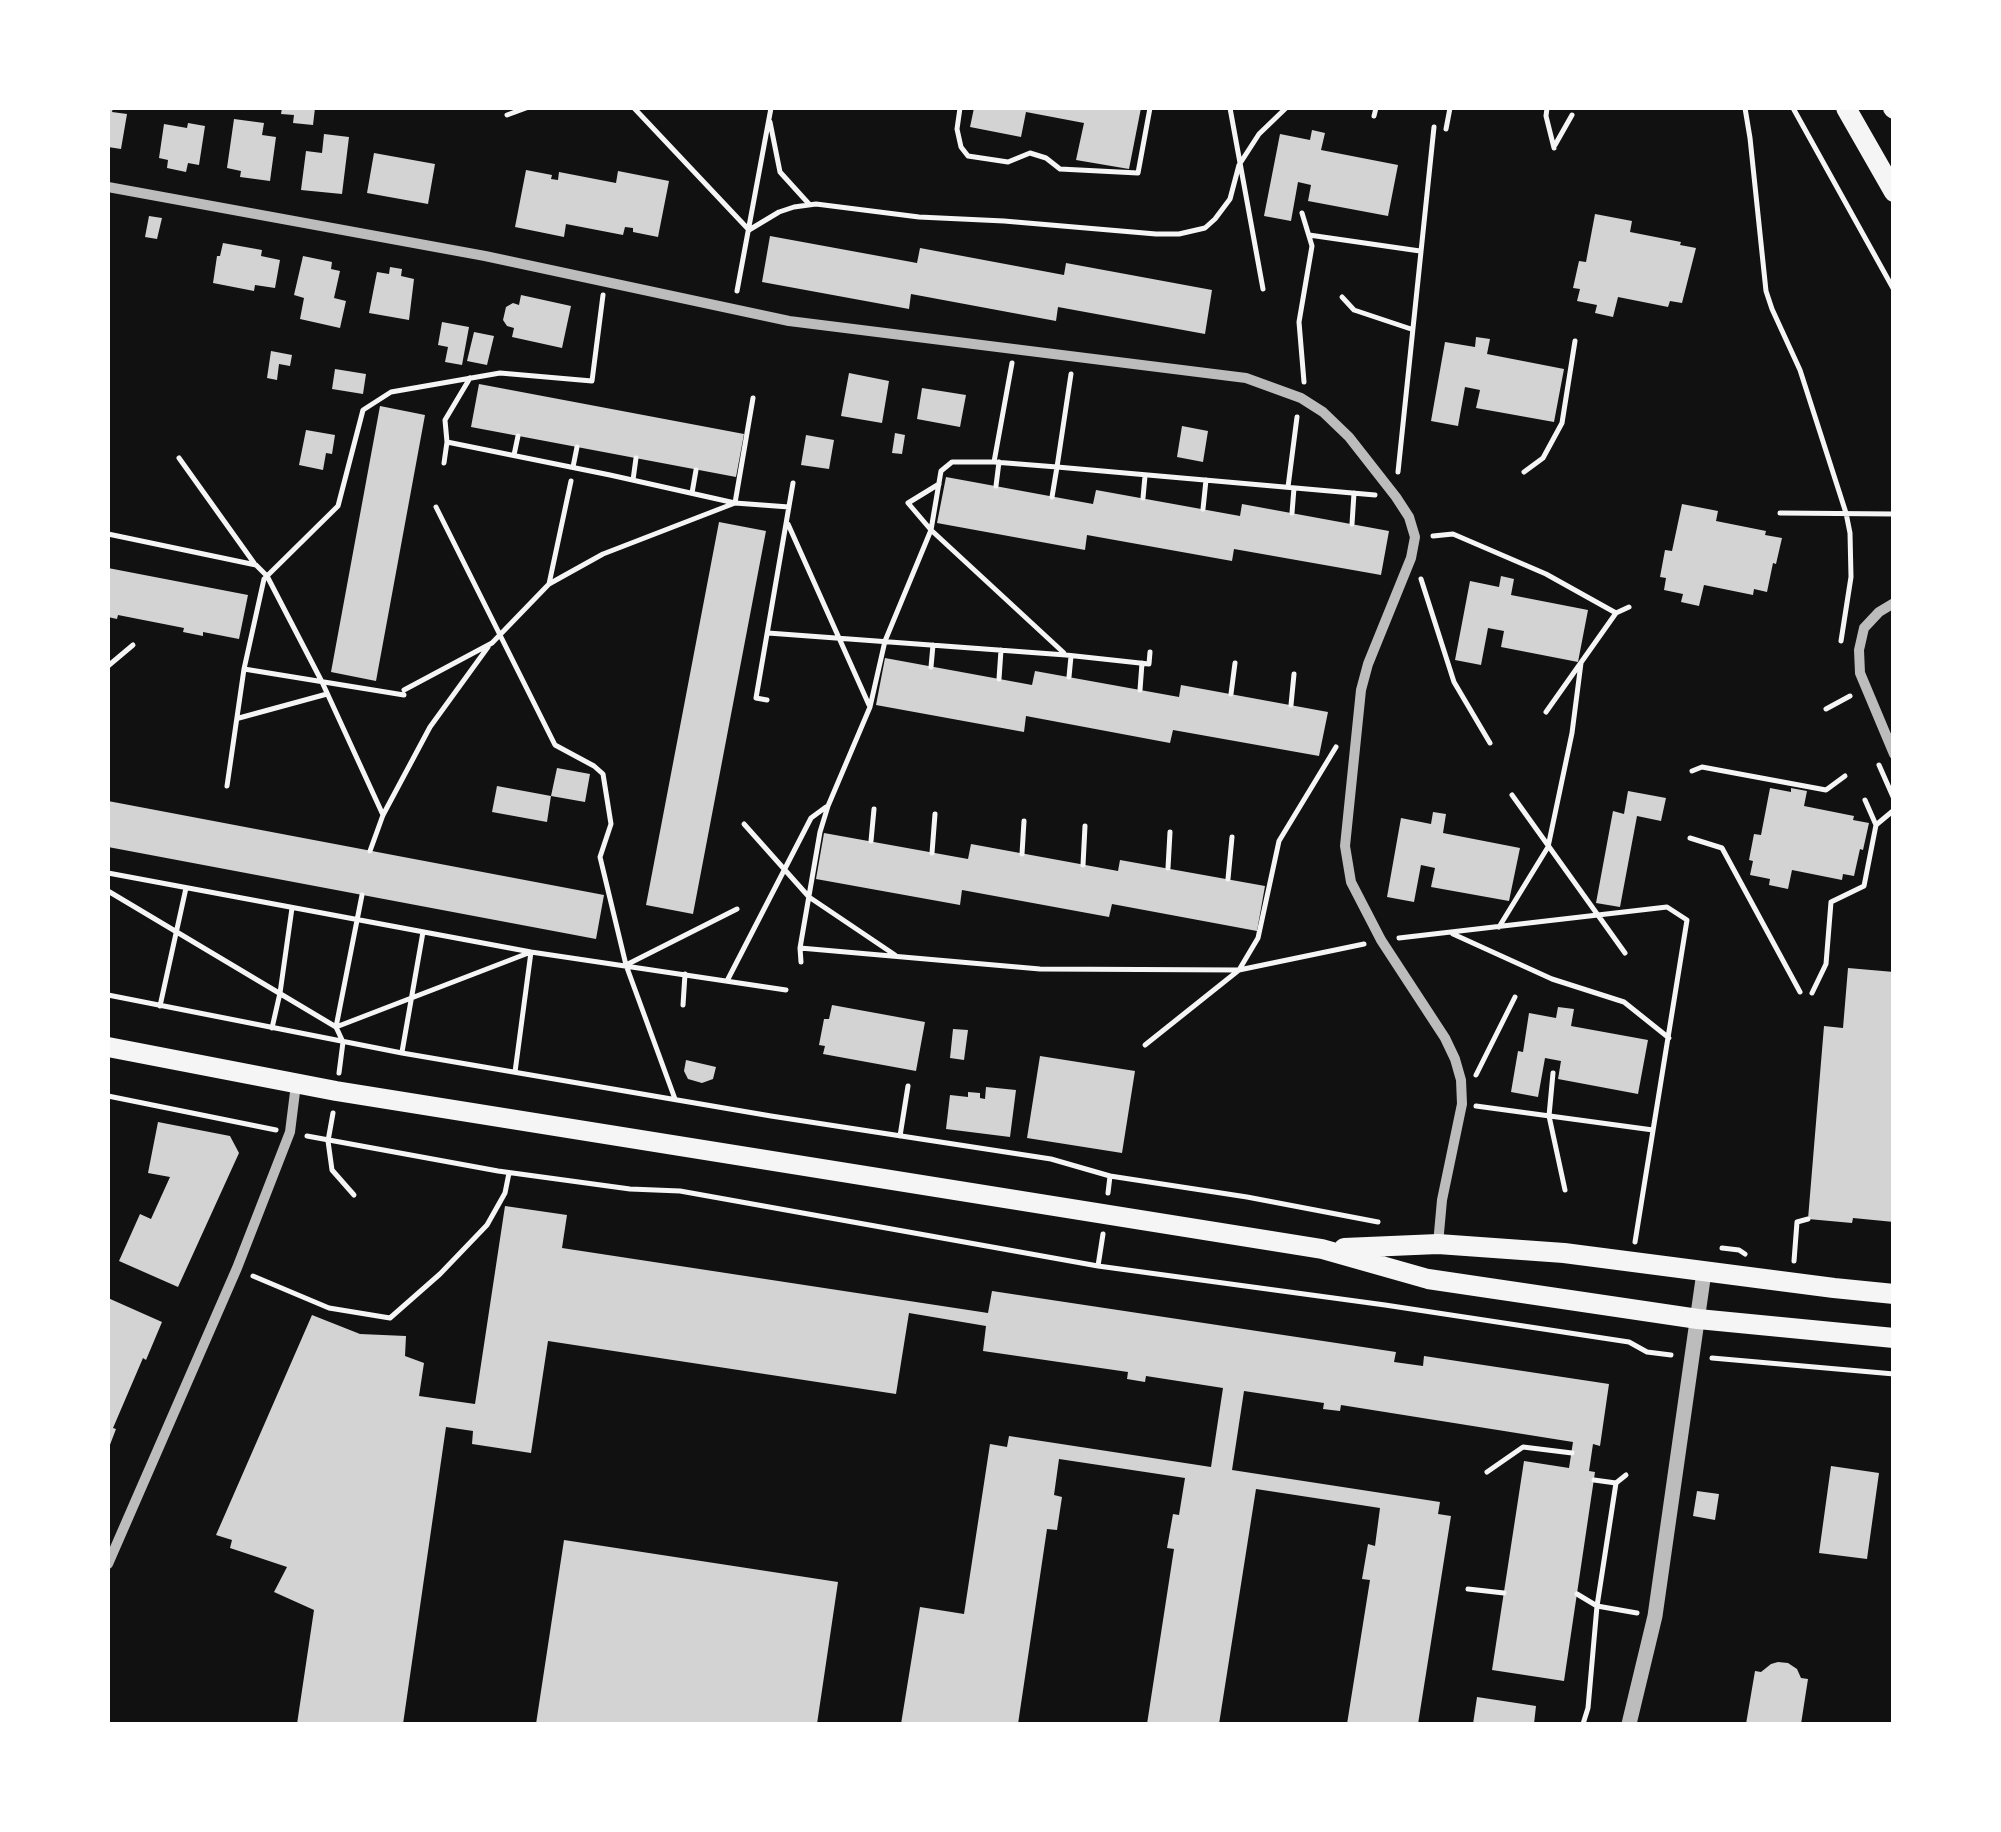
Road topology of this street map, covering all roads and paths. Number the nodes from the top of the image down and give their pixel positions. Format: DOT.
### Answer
graph roads {
  1 [pos="526,108"];
  2 [pos="634,108"];
  3 [pos="771,108"];
  4 [pos="960,108"];
  5 [pos="1150,108"];
  6 [pos="1230,108"];
  7 [pos="1286,108"];
  8 [pos="1376,108"];
  9 [pos="1450,108"];
  10 [pos="1548,108"];
  11 [pos="1745,108"];
  12 [pos="1794,108"];
  13 [pos="1846,108"];
  14 [pos="506,115"];
  15 [pos="1572,115"];
  16 [pos="1374,116"];
  17 [pos="769,119"];
  18 [pos="1434,126"];
  19 [pos="1446,129"];
  20 [pos="1239,165"];
  21 [pos="108,186"];
  22 [pos="1894,192"];
  23 [pos="809,205"];
  24 [pos="1302,213"];
  25 [pos="748,230"];
  26 [pos="1309,235"];
  27 [pos="1420,251"];
  28 [pos="1309,267"];
  29 [pos="605,281"];
  30 [pos="1263,288"];
  31 [pos="1894,290"];
  32 [pos="1342,297"];
  33 [pos="733,308"];
  34 [pos="1412,329"];
  35 [pos="1575,341"];
  36 [pos="1015,350"];
  37 [pos="1073,358"];
  38 [pos="470,378"];
  39 [pos="753,398"];
  40 [pos="518,436"];
  41 [pos="447,442"];
  42 [pos="577,447"];
  43 [pos="514,456"];
  44 [pos="179,458"];
  45 [pos="636,458"];
  46 [pos="997,462"];
  47 [pos="444,463"];
  48 [pos="573,467"];
  49 [pos="1057,467"];
  50 [pos="696,470"];
  51 [pos="1524,472"];
  52 [pos="1146,475"];
  53 [pos="633,480"];
  54 [pos="1206,480"];
  55 [pos="571,482"];
  56 [pos="793,483"];
  57 [pos="939,484"];
  58 [pos="996,486"];
  59 [pos="1294,488"];
  60 [pos="692,493"];
  61 [pos="1354,494"];
  62 [pos="1052,496"];
  63 [pos="1396,497"];
  64 [pos="1143,498"];
  65 [pos="735,503"];
  66 [pos="789,507"];
  67 [pos="436,508"];
  68 [pos="1203,509"];
  69 [pos="1292,513"];
  70 [pos="1780,513"];
  71 [pos="1846,513"];
  72 [pos="1894,514"];
  73 [pos="786,521"];
  74 [pos="1352,524"];
  75 [pos="931,530"];
  76 [pos="108,534"];
  77 [pos="1415,537"];
  78 [pos="1411,558"];
  79 [pos="256,565"];
  80 [pos="267,576"];
  81 [pos="550,584"];
  82 [pos="1894,603"];
  83 [pos="1629,607"];
  84 [pos="1616,613"];
  85 [pos="768,633"];
  86 [pos="500,635"];
  87 [pos="837,637"];
  88 [pos="885,640"];
  89 [pos="492,642"];
  90 [pos="933,644"];
  91 [pos="133,646"];
  92 [pos="1001,650"];
  93 [pos="1840,651"];
  94 [pos="1150,652"];
  95 [pos="1069,655"];
  96 [pos="1142,663"];
  97 [pos="1234,663"];
  98 [pos="1581,663"];
  99 [pos="108,666"];
  100 [pos="931,667"];
  101 [pos="244,669"];
  102 [pos="1294,674"];
  103 [pos="1069,677"];
  104 [pos="998,679"];
  105 [pos="322,682"];
  106 [pos="1140,690"];
  107 [pos="328,694"];
  108 [pos="1230,694"];
  109 [pos="767,700"];
  110 [pos="1291,705"];
  111 [pos="1854,706"];
  112 [pos="870,707"];
  113 [pos="1826,710"];
  114 [pos="1546,712"];
  115 [pos="237,718"];
  116 [pos="1490,742"];
  117 [pos="1339,743"];
  118 [pos="1874,753"];
  119 [pos="1894,754"];
  120 [pos="1692,771"];
  121 [pos="1845,776"];
  122 [pos="227,786"];
  123 [pos="1512,796"];
  124 [pos="1894,799"];
  125 [pos="1865,800"];
  126 [pos="828,806"];
  127 [pos="874,809"];
  128 [pos="1894,810"];
  129 [pos="935,814"];
  130 [pos="383,815"];
  131 [pos="1024,821"];
  132 [pos="744,824"];
  133 [pos="1876,824"];
  134 [pos="1085,826"];
  135 [pos="1170,832"];
  136 [pos="1232,837"];
  137 [pos="1690,838"];
  138 [pos="871,842"];
  139 [pos="1548,848"];
  140 [pos="370,851"];
  141 [pos="932,853"];
  142 [pos="1022,854"];
  143 [pos="1083,865"];
  144 [pos="1168,868"];
  145 [pos="784,869"];
  146 [pos="108,873"];
  147 [pos="1228,880"];
  148 [pos="186,888"];
  149 [pos="108,891"];
  150 [pos="362,895"];
  151 [pos="809,897"];
  152 [pos="292,908"];
  153 [pos="737,909"];
  154 [pos="1597,916"];
  155 [pos="356,920"];
  156 [pos="1500,927"];
  157 [pos="177,932"];
  158 [pos="423,932"];
  159 [pos="1449,932"];
  160 [pos="1381,940"];
  161 [pos="800,948"];
  162 [pos="531,952"];
  163 [pos="1625,953"];
  164 [pos="897,957"];
  165 [pos="800,962"];
  166 [pos="626,965"];
  167 [pos="1239,970"];
  168 [pos="685,974"];
  169 [pos="727,981"];
  170 [pos="1678,981"];
  171 [pos="1690,982"];
  172 [pos="786,990"];
  173 [pos="1800,992"];
  174 [pos="280,994"];
  175 [pos="1812,994"];
  176 [pos="108,995"];
  177 [pos="1515,997"];
  178 [pos="412,998"];
  179 [pos="683,1004"];
  180 [pos="160,1006"];
  181 [pos="336,1027"];
  182 [pos="272,1029"];
  183 [pos="1669,1038"];
  184 [pos="343,1042"];
  185 [pos="1144,1045"];
  186 [pos="108,1047"];
  187 [pos="402,1053"];
  188 [pos="516,1072"];
  189 [pos="1553,1073"];
  190 [pos="296,1084"];
  191 [pos="908,1086"];
  192 [pos="108,1096"];
  193 [pos="675,1099"];
  194 [pos="1462,1104"];
  195 [pos="1549,1116"];
  196 [pos="1653,1130"];
  197 [pos="290,1132"];
  198 [pos="900,1136"];
  199 [pos="328,1141"];
  200 [pos="510,1173"];
  201 [pos="1110,1176"];
  202 [pos="1150,1182"];
  203 [pos="1565,1190"];
  204 [pos="354,1195"];
  205 [pos="1808,1220"];
  206 [pos="1388,1222"];
  207 [pos="1438,1244"];
  208 [pos="1634,1244"];
  209 [pos="1322,1249"];
  210 [pos="1794,1261"];
  211 [pos="237,1268"];
  212 [pos="1704,1272"];
  213 [pos="1894,1294"];
  214 [pos="1698,1319"];
  215 [pos="1894,1338"];
  216 [pos="1692,1357"];
  217 [pos="1894,1374"];
  218 [pos="1572,1453"];
  219 [pos="1487,1472"];
  220 [pos="1626,1475"];
  221 [pos="1594,1480"];
  222 [pos="1616,1483"];
  223 [pos="108,1564"];
  224 [pos="1468,1589"];
  225 [pos="1504,1593"];
  226 [pos="1577,1594"];
  227 [pos="1597,1606"];
  228 [pos="1654,1616"];
  229 [pos="1583,1724"];
  230 [pos="1630,1724"];
  1 -- 14 [label="path"];
  2 -- 25 [label="path"];
  3 -- 17 [label="path"];
  4 -- 5 [label="path"];
  6 -- 20 [label="path"];
  7 -- 20 [label="path"];
  8 -- 16 [label="path"];
  9 -- 19 [label="path"];
  10 -- 15 [label="path"];
  11 -- 71 [label="path"];
  12 -- 31 [label="path"];
  13 -- 22 [label="main road"];
  17 -- 23 [label="path"];
  17 -- 25 [label="path"];
  18 -- 27 [label="path"];
  20 -- 23 [label="path"];
  20 -- 30 [label="path"];
  21 -- 29 [label="street"];
  23 -- 25 [label="path"];
  24 -- 26 [label="path"];
  25 -- 33 [label="path"];
  26 -- 27 [label="path"];
  26 -- 28 [label="path"];
  27 -- 34 [label="path"];
  29 -- 33 [label="street"];
  29 -- 38 [label="path"];
  32 -- 34 [label="path"];
  33 -- 36 [label="street"];
  34 -- 63 [label="path"];
  35 -- 51 [label="path"];
  36 -- 37 [label="street"];
  36 -- 46 [label="path"];
  37 -- 49 [label="path"];
  37 -- 63 [label="street"];
  38 -- 41 [label="path"];
  38 -- 80 [label="path"];
  39 -- 65 [label="path"];
  40 -- 43 [label="path"];
  41 -- 43 [label="path"];
  41 -- 47 [label="path"];
  42 -- 48 [label="path"];
  43 -- 48 [label="path"];
  44 -- 79 [label="path"];
  45 -- 53 [label="path"];
  46 -- 49 [label="path"];
  46 -- 57 [label="path"];
  46 -- 58 [label="path"];
  48 -- 53 [label="path"];
  49 -- 52 [label="path"];
  49 -- 62 [label="path"];
  50 -- 60 [label="path"];
  52 -- 54 [label="path"];
  52 -- 64 [label="path"];
  53 -- 60 [label="path"];
  54 -- 59 [label="path"];
  54 -- 68 [label="path"];
  55 -- 81 [label="path"];
  56 -- 66 [label="path"];
  57 -- 75 [label="path"];
  57 -- 75 [label="path"];
  59 -- 61 [label="path"];
  59 -- 69 [label="path"];
  60 -- 65 [label="path"];
  61 -- 63 [label="path"];
  61 -- 74 [label="path"];
  63 -- 77 [label="street"];
  65 -- 66 [label="path"];
  65 -- 81 [label="path"];
  66 -- 73 [label="path"];
  67 -- 86 [label="path"];
  70 -- 71 [label="path"];
  71 -- 72 [label="path"];
  71 -- 93 [label="path"];
  73 -- 85 [label="path"];
  73 -- 87 [label="path"];
  75 -- 88 [label="path"];
  75 -- 95 [label="path"];
  76 -- 79 [label="path"];
  77 -- 78 [label="street"];
  77 -- 84 [label="path"];
  78 -- 116 [label="path"];
  78 -- 160 [label="street"];
  79 -- 80 [label="path"];
  80 -- 101 [label="path"];
  80 -- 105 [label="path"];
  81 -- 86 [label="path"];
  82 -- 119 [label="street"];
  83 -- 84 [label="path"];
  84 -- 98 [label="path"];
  85 -- 87 [label="path"];
  85 -- 109 [label="path"];
  86 -- 89 [label="path"];
  86 -- 166 [label="path"];
  87 -- 88 [label="path"];
  87 -- 112 [label="path"];
  88 -- 90 [label="path"];
  88 -- 112 [label="path"];
  89 -- 105 [label="path"];
  89 -- 130 [label="path"];
  90 -- 92 [label="path"];
  90 -- 100 [label="path"];
  91 -- 99 [label="path"];
  92 -- 95 [label="path"];
  92 -- 104 [label="path"];
  94 -- 96 [label="path"];
  95 -- 96 [label="path"];
  95 -- 103 [label="path"];
  96 -- 106 [label="path"];
  97 -- 108 [label="path"];
  98 -- 114 [label="path"];
  98 -- 139 [label="path"];
  101 -- 105 [label="path"];
  101 -- 115 [label="path"];
  102 -- 110 [label="path"];
  105 -- 107 [label="path"];
  107 -- 115 [label="path"];
  107 -- 130 [label="path"];
  111 -- 113 [label="path"];
  112 -- 126 [label="path"];
  115 -- 122 [label="path"];
  117 -- 167 [label="path"];
  118 -- 124 [label="path"];
  120 -- 121 [label="path"];
  123 -- 139 [label="path"];
  125 -- 133 [label="path"];
  126 -- 145 [label="path"];
  126 -- 151 [label="path"];
  127 -- 138 [label="path"];
  128 -- 133 [label="path"];
  129 -- 141 [label="path"];
  130 -- 140 [label="path"];
  131 -- 142 [label="path"];
  132 -- 145 [label="path"];
  133 -- 175 [label="path"];
  134 -- 143 [label="path"];
  135 -- 144 [label="path"];
  136 -- 147 [label="path"];
  137 -- 173 [label="path"];
  139 -- 154 [label="path"];
  139 -- 156 [label="path"];
  145 -- 151 [label="path"];
  145 -- 169 [label="path"];
  146 -- 148 [label="path"];
  148 -- 152 [label="path"];
  148 -- 157 [label="path"];
  149 -- 157 [label="path"];
  150 -- 155 [label="path"];
  151 -- 161 [label="path"];
  151 -- 164 [label="path"];
  152 -- 155 [label="path"];
  152 -- 174 [label="path"];
  153 -- 166 [label="path"];
  154 -- 156 [label="path"];
  154 -- 163 [label="path"];
  154 -- 170 [label="path"];
  155 -- 158 [label="path"];
  155 -- 181 [label="path"];
  156 -- 159 [label="path"];
  157 -- 174 [label="path"];
  157 -- 180 [label="path"];
  158 -- 162 [label="path"];
  158 -- 178 [label="path"];
  159 -- 160 [label="path"];
  159 -- 183 [label="path"];
  160 -- 167 [label="path"];
  160 -- 194 [label="street"];
  161 -- 164 [label="path"];
  161 -- 165 [label="path"];
  162 -- 166 [label="path"];
  162 -- 178 [label="path"];
  162 -- 188 [label="path"];
  164 -- 167 [label="path"];
  166 -- 168 [label="path"];
  166 -- 193 [label="path"];
  167 -- 185 [label="path"];
  168 -- 169 [label="path"];
  168 -- 179 [label="path"];
  169 -- 172 [label="path"];
  170 -- 171 [label="path"];
  170 -- 183 [label="path"];
  174 -- 181 [label="path"];
  174 -- 182 [label="path"];
  176 -- 180 [label="path"];
  177 -- 194 [label="path"];
  178 -- 181 [label="path"];
  178 -- 187 [label="path"];
  180 -- 182 [label="path"];
  181 -- 184 [label="path"];
  182 -- 184 [label="path"];
  183 -- 196 [label="path"];
  184 -- 187 [label="path"];
  186 -- 190 [label="main road"];
  187 -- 188 [label="path"];
  188 -- 193 [label="path"];
  189 -- 195 [label="path"];
  190 -- 197 [label="street"];
  190 -- 209 [label="main road"];
  191 -- 198 [label="path"];
  192 -- 197 [label="path"];
  193 -- 198 [label="path"];
  194 -- 195 [label="path"];
  194 -- 207 [label="street"];
  195 -- 196 [label="path"];
  195 -- 203 [label="path"];
  196 -- 208 [label="path"];
  197 -- 199 [label="path"];
  197 -- 211 [label="street"];
  198 -- 201 [label="path"];
  199 -- 200 [label="path"];
  199 -- 204 [label="path"];
  200 -- 211 [label="path"];
  200 -- 216 [label="path"];
  202 -- 206 [label="path"];
  205 -- 210 [label="path"];
  207 -- 209 [label="main road"];
  207 -- 212 [label="main road"];
  209 -- 214 [label="main road"];
  211 -- 223 [label="street"];
  212 -- 213 [label="main road"];
  212 -- 214 [label="street"];
  214 -- 215 [label="main road"];
  214 -- 216 [label="street"];
  216 -- 217 [label="path"];
  216 -- 228 [label="street"];
  218 -- 219 [label="path"];
  220 -- 222 [label="path"];
  221 -- 222 [label="path"];
  222 -- 227 [label="path"];
  224 -- 225 [label="path"];
  226 -- 227 [label="path"];
  227 -- 228 [label="path"];
  227 -- 229 [label="path"];
  228 -- 230 [label="street"];
}
